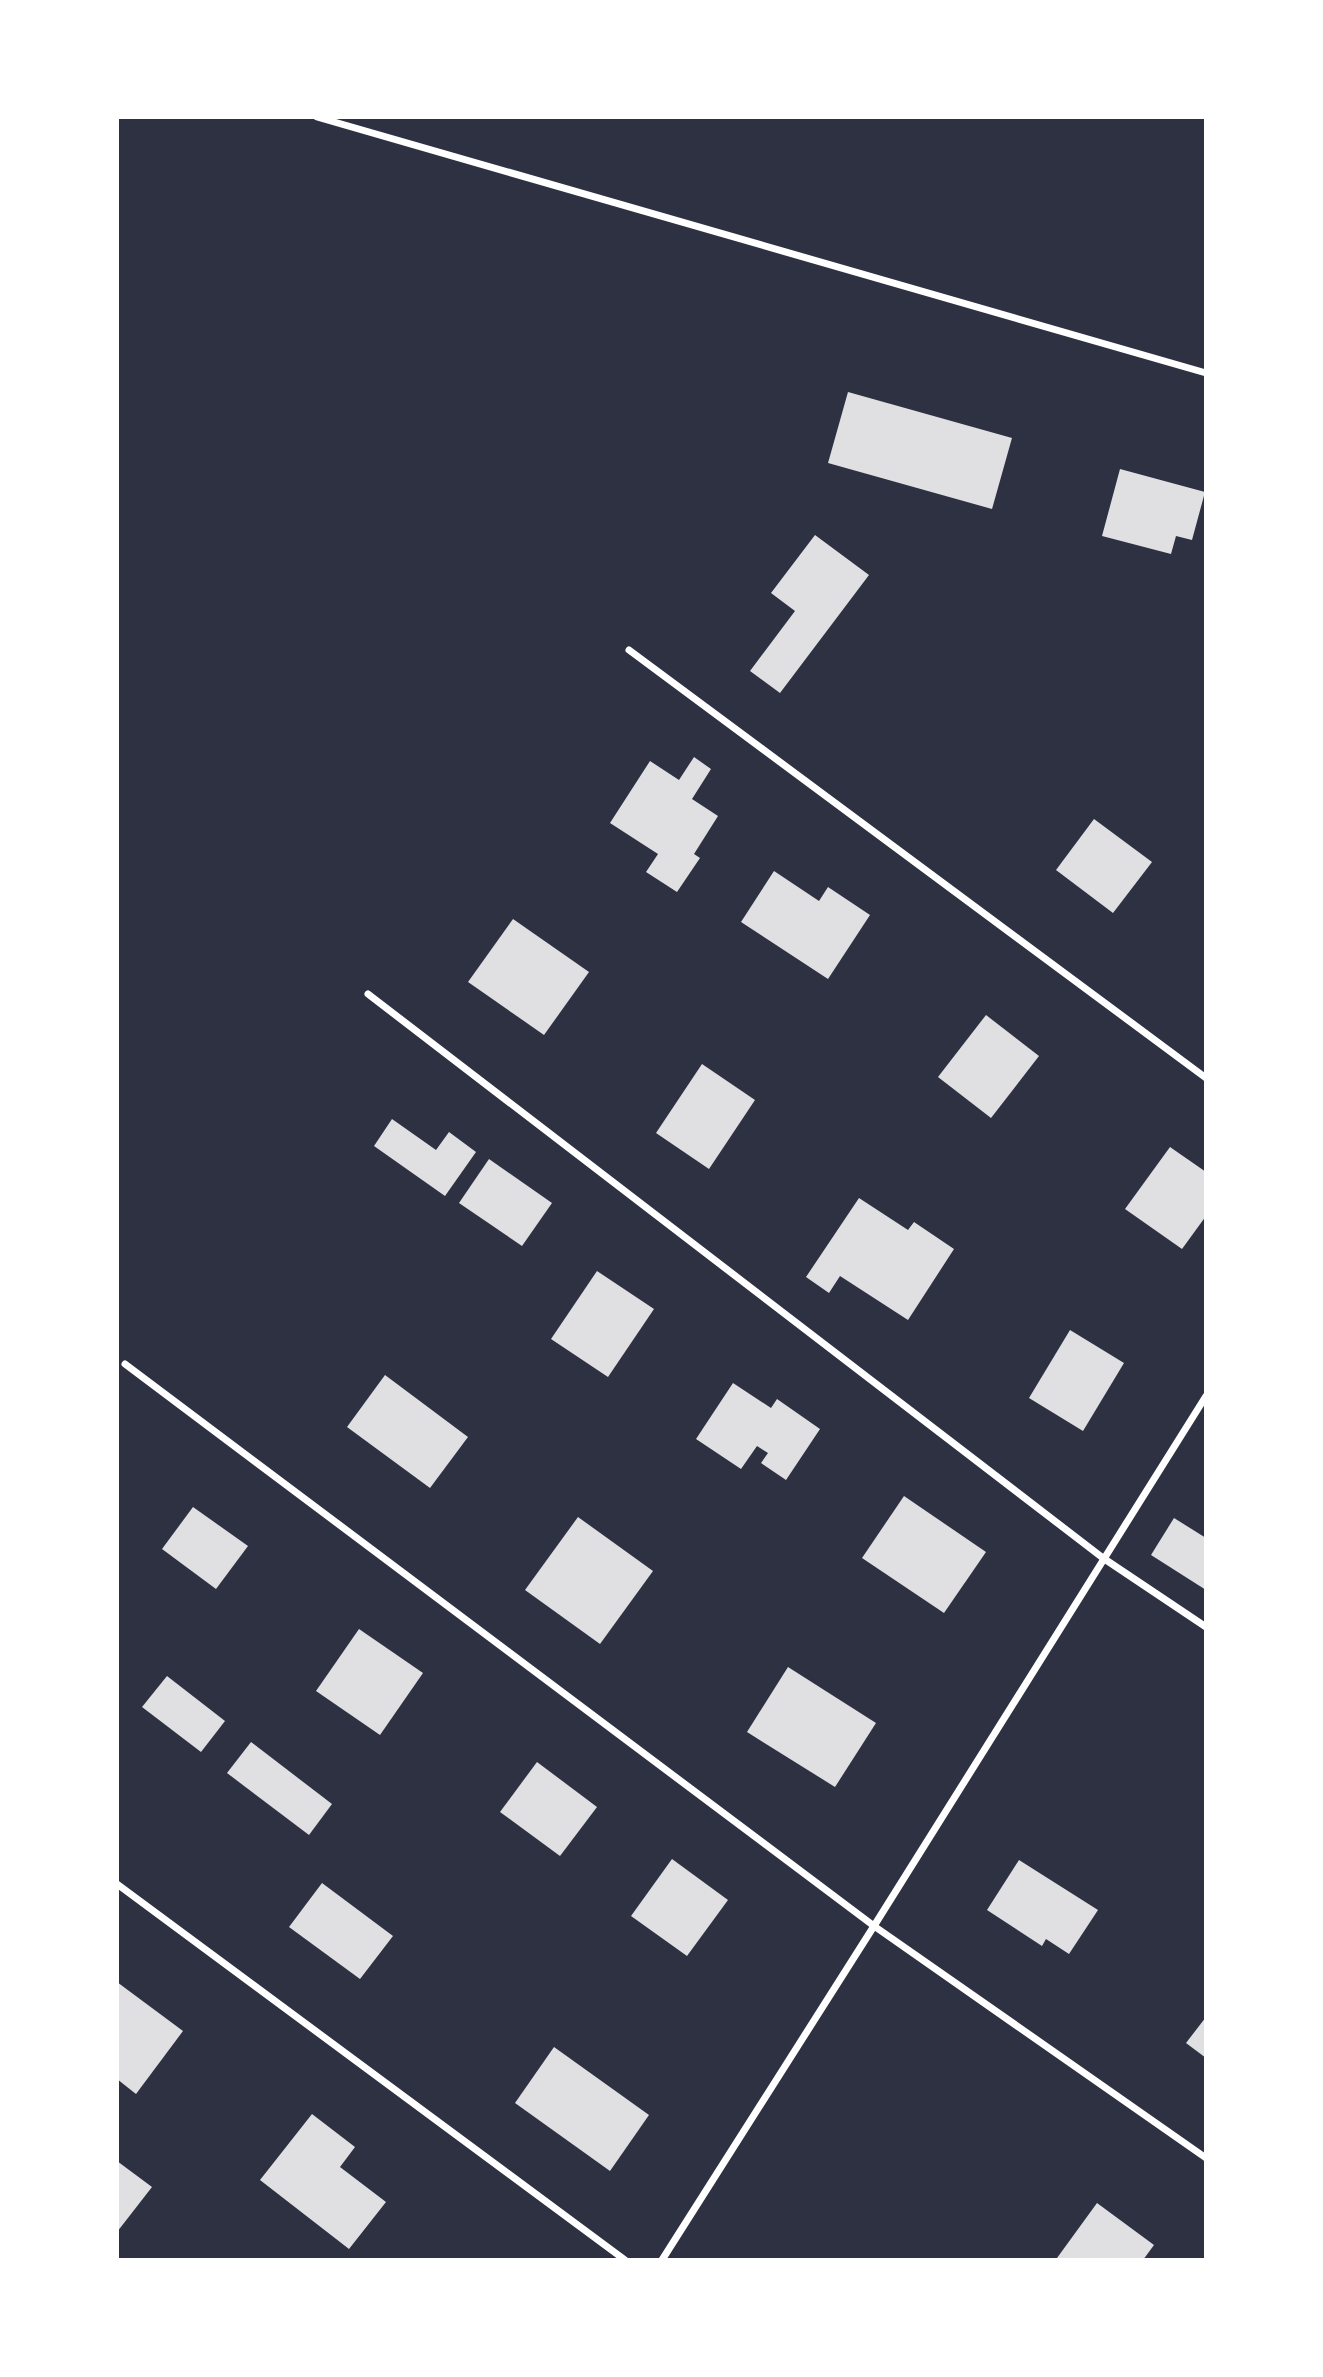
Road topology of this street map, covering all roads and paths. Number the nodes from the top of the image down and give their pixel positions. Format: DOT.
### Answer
graph roads {
  1 [pos="317,117"];
  2 [pos="1206,373"];
  3 [pos="629,650"];
  4 [pos="368,995"];
  5 [pos="1206,1079"];
  6 [pos="125,1364"];
  7 [pos="1206,1396"];
  8 [pos="1103,1558"];
  9 [pos="1206,1627"];
  10 [pos="117,1884"];
  11 [pos="874,1926"];
  12 [pos="1206,2158"];
  13 [pos="625,2260"];
  14 [pos="662,2260"];
  1 -- 2 [label="street"];
  3 -- 5 [label="street"];
  4 -- 8 [label="street"];
  6 -- 11 [label="street"];
  7 -- 8 [label="street"];
  8 -- 9 [label="street"];
  8 -- 11 [label="street"];
  10 -- 13 [label="street"];
  11 -- 12 [label="street"];
  11 -- 14 [label="street"];
}
